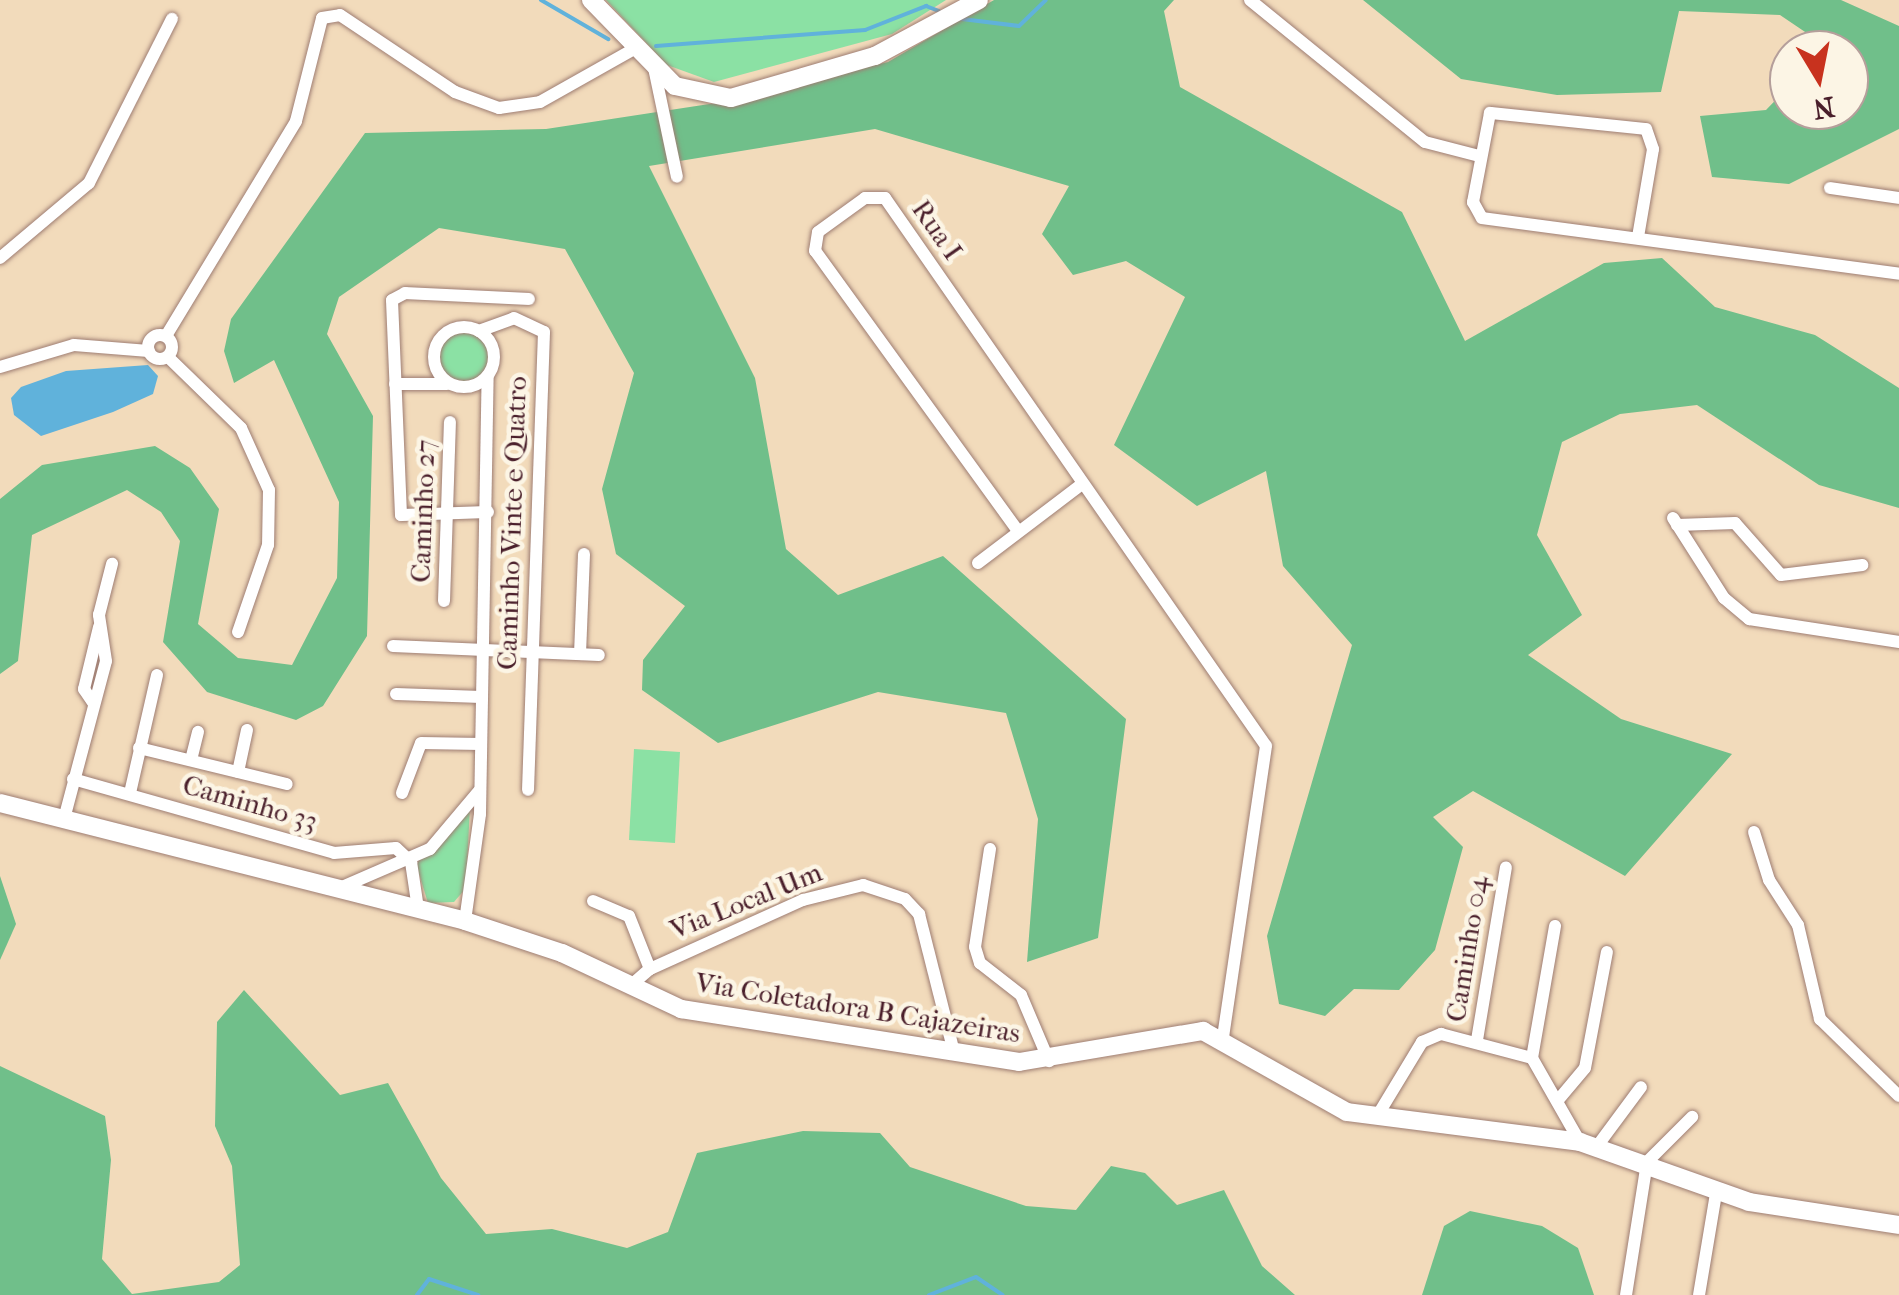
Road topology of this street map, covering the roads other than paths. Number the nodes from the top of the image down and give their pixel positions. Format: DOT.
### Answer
graph roads {
  1 [pos="591,0"];
  2 [pos="979,0"];
  3 [pos="1250,0"];
  4 [pos="172,19"];
  5 [pos="636,48"];
  6 [pos="654,68"];
  7 [pos="1479,156"];
  8 [pos="677,177"];
  9 [pos="1830,188"];
  10 [pos="1899,198"];
  11 [pos="1638,237"];
  12 [pos="0,258"];
  13 [pos="1899,274"];
  14 [pos="529,300"];
  15 [pos="480,331"];
  16 [pos="166,336"];
  17 [pos="148,351"];
  18 [pos="168,357"];
  19 [pos="0,367"];
  20 [pos="488,377"];
  21 [pos="395,384"];
  22 [pos="447,384"];
  23 [pos="450,422"];
  24 [pos="1082,484"];
  25 [pos="451,512"];
  26 [pos="488,512"];
  27 [pos="1018,531"];
  28 [pos="584,554"];
  29 [pos="112,564"];
  30 [pos="978,564"];
  31 [pos="1862,565"];
  32 [pos="444,601"];
  33 [pos="238,632"];
  34 [pos="1899,642"];
  35 [pos="394,646"];
  36 [pos="483,648"];
  37 [pos="532,652"];
  38 [pos="580,654"];
  39 [pos="599,655"];
  40 [pos="157,675"];
  41 [pos="396,694"];
  42 [pos="481,697"];
  43 [pos="247,730"];
  44 [pos="198,732"];
  45 [pos="480,744"];
  46 [pos="139,748"];
  47 [pos="191,760"];
  48 [pos="238,772"];
  49 [pos="74,779"];
  50 [pos="287,784"];
  51 [pos="528,790"];
  52 [pos="479,791"];
  53 [pos="402,793"];
  54 [pos="130,794"];
  55 [pos="0,803"];
  56 [pos="64,819"];
  57 [pos="1754,832"];
  58 [pos="990,849"];
  59 [pos="411,862"];
  60 [pos="1506,867"];
  61 [pos="330,890"];
  62 [pos="594,901"];
  63 [pos="418,909"];
  64 [pos="464,922"];
  65 [pos="1555,926"];
  66 [pos="1607,952"];
  67 [pos="650,968"];
  68 [pos="629,988"];
  69 [pos="1223,1036"];
  70 [pos="1477,1040"];
  71 [pos="954,1052"];
  72 [pos="1532,1058"];
  73 [pos="1049,1061"];
  74 [pos="1641,1087"];
  75 [pos="1899,1096"];
  76 [pos="1558,1099"];
  77 [pos="1692,1117"];
  78 [pos="1376,1118"];
  79 [pos="1589,1144"];
  80 [pos="1646,1162"];
  81 [pos="1716,1192"];
  82 [pos="1899,1225"];
  83 [pos="1626,1295"];
  84 [pos="1699,1295"];
  1 -- 5 [label="main road"];
  2 -- 6 [label="main road"];
  3 -- 7 [label="street"];
  4 -- 12 [label="street"];
  5 -- 6 [label="main road"];
  5 -- 16 [label="street"];
  6 -- 8 [label="street"];
  7 -- 11 [label="street"];
  7 -- 11 [label="street"];
  9 -- 10 [label="street"];
  11 -- 13 [label="street"];
  14 -- 21 [label="street"];
  15 -- 20 [label="street"];
  15 -- 22 [label="street"];
  15 -- 37 [label="street, Caminho Vinte e Quatro"];
  16 -- 17 [label="street"];
  16 -- 18 [label="street"];
  17 -- 18 [label="street"];
  17 -- 19 [label="street"];
  18 -- 33 [label="street"];
  20 -- 22 [label="street"];
  20 -- 26 [label="street"];
  21 -- 22 [label="street"];
  21 -- 25 [label="street"];
  23 -- 25 [label="street, Caminho 27"];
  24 -- 27 [label="street"];
  24 -- 27 [label="street, Rua I"];
  24 -- 69 [label="street, Rua I"];
  25 -- 26 [label="street"];
  25 -- 32 [label="street, Caminho 27"];
  26 -- 36 [label="street"];
  27 -- 30 [label="street"];
  28 -- 38 [label="street"];
  29 -- 49 [label="street"];
  31 -- 34 [label="street"];
  35 -- 36 [label="street"];
  36 -- 37 [label="street"];
  36 -- 42 [label="street"];
  37 -- 38 [label="street"];
  37 -- 51 [label="street, Caminho Vinte e Quatro"];
  38 -- 39 [label="street"];
  40 -- 46 [label="street"];
  41 -- 42 [label="street"];
  42 -- 45 [label="street"];
  43 -- 48 [label="street"];
  44 -- 47 [label="street"];
  45 -- 52 [label="street"];
  45 -- 53 [label="street"];
  46 -- 47 [label="street"];
  46 -- 54 [label="street"];
  47 -- 48 [label="street"];
  48 -- 50 [label="street"];
  49 -- 54 [label="street, Caminho 33"];
  49 -- 56 [label="street"];
  52 -- 59 [label="street"];
  52 -- 64 [label="street"];
  54 -- 59 [label="street, Caminho 33"];
  55 -- 56 [label="main road, Via Coletadora B Cajazeiras"];
  56 -- 61 [label="main road, Via Coletadora B Cajazeiras"];
  57 -- 75 [label="street"];
  58 -- 73 [label="street"];
  59 -- 61 [label="street"];
  59 -- 63 [label="street"];
  60 -- 70 [label="street, Caminho 04"];
  61 -- 63 [label="main road, Via Coletadora B Cajazeiras"];
  62 -- 67 [label="street"];
  63 -- 64 [label="main road, Via Coletadora B Cajazeiras"];
  64 -- 68 [label="main road, Via Coletadora B Cajazeiras"];
  65 -- 72 [label="street"];
  66 -- 76 [label="street"];
  67 -- 68 [label="street, Via Local Um"];
  67 -- 71 [label="street, Via Local Um"];
  68 -- 71 [label="main road, Via Coletadora B Cajazeiras"];
  69 -- 73 [label="main road, Via Coletadora B Cajazeiras"];
  69 -- 78 [label="main road, Via Coletadora B Cajazeiras"];
  70 -- 72 [label="street"];
  70 -- 78 [label="street"];
  71 -- 73 [label="main road, Via Coletadora B Cajazeiras"];
  72 -- 76 [label="street"];
  74 -- 79 [label="street"];
  76 -- 79 [label="street"];
  77 -- 80 [label="street"];
  78 -- 79 [label="main road, Via Coletadora B Cajazeiras"];
  79 -- 80 [label="main road, Via Coletadora B Cajazeiras"];
  80 -- 81 [label="main road, Via Coletadora B Cajazeiras"];
  80 -- 83 [label="street"];
  81 -- 82 [label="main road, Via Coletadora B Cajazeiras"];
  81 -- 84 [label="street"];
}
